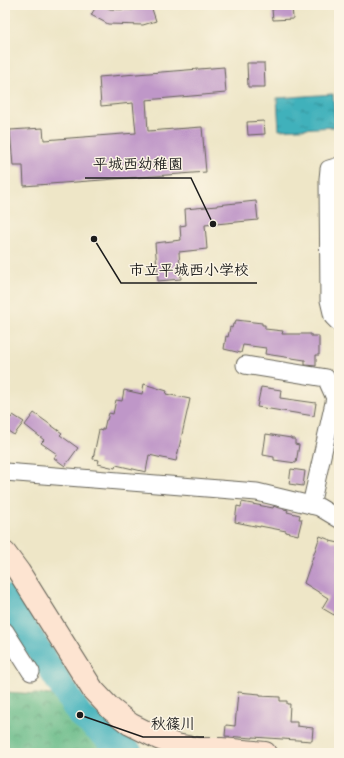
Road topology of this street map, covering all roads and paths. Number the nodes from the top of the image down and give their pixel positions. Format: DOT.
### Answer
graph roads {
  1 [pos="339,166"];
  2 [pos="339,323"];
  3 [pos="245,365"];
  4 [pos="337,397"];
  5 [pos="5,472"];
  6 [pos="311,505"];
  7 [pos="339,518"];
  8 [pos="5,553"];
  9 [pos="5,631"];
  10 [pos="32,672"];
  11 [pos="265,753"];
  1 -- 2 [label="street"];
  3 -- 4 [label="street"];
  4 -- 6 [label="street"];
  5 -- 6 [label="street"];
  6 -- 7 [label="street"];
  8 -- 11 [label="street"];
  9 -- 10 [label="street"];
}
